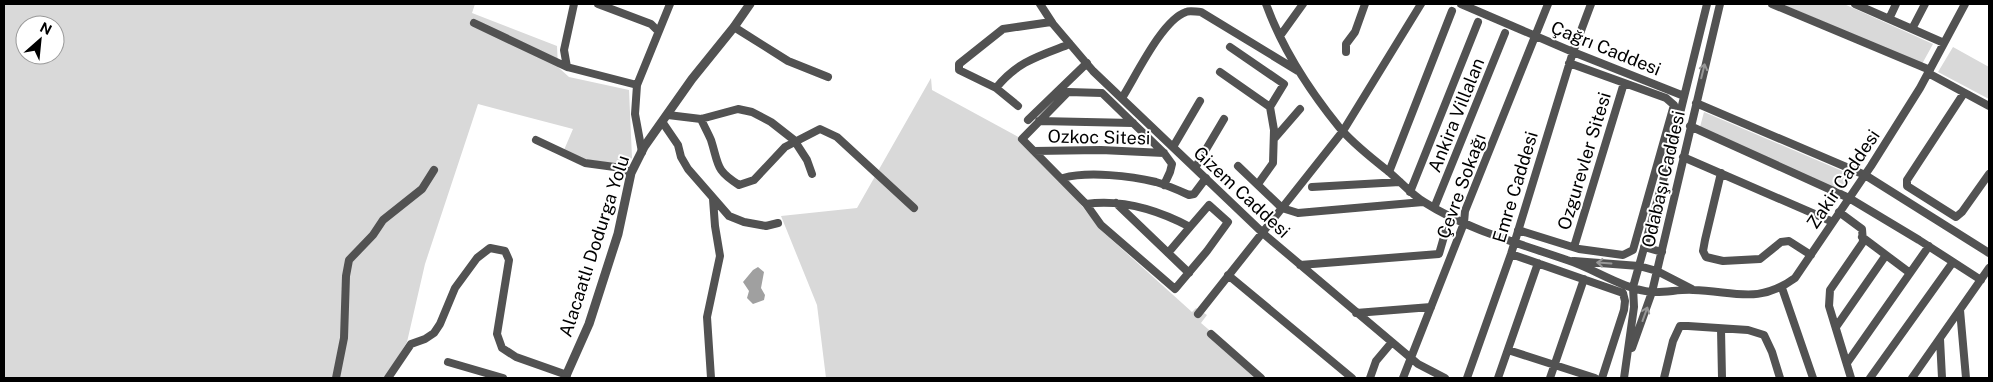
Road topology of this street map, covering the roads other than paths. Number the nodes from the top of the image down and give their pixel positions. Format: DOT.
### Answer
graph roads {
  1 [pos="574,4"];
  2 [pos="598,4"];
  3 [pos="670,4"];
  4 [pos="750,4"];
  5 [pos="1040,4"];
  6 [pos="1266,4"];
  7 [pos="1303,4"];
  8 [pos="1366,4"];
  9 [pos="1421,4"];
  10 [pos="1461,4"];
  11 [pos="1548,4"];
  12 [pos="1591,4"];
  13 [pos="1707,4"];
  14 [pos="1720,4"];
  15 [pos="1772,4"];
  16 [pos="1854,4"];
  17 [pos="1896,4"];
  18 [pos="1925,4"];
  19 [pos="1965,4"];
  20 [pos="1452,11"];
  21 [pos="1889,18"];
  22 [pos="474,22"];
  23 [pos="1051,22"];
  24 [pos="1478,22"];
  25 [pos="734,27"];
  26 [pos="1912,29"];
  27 [pos="658,31"];
  28 [pos="1505,33"];
  29 [pos="1535,35"];
  30 [pos="1280,36"];
  31 [pos="1944,43"];
  32 [pos="1070,44"];
  33 [pos="1230,47"];
  34 [pos="1346,52"];
  35 [pos="1573,52"];
  36 [pos="1087,63"];
  37 [pos="1569,63"];
  38 [pos="567,68"];
  39 [pos="1220,72"];
  40 [pos="1299,72"];
  41 [pos="1929,72"];
  42 [pos="828,77"];
  43 [pos="1624,83"];
  44 [pos="636,85"];
  45 [pos="996,88"];
  46 [pos="1964,93"];
  47 [pos="1684,96"];
  48 [pos="1122,98"];
  49 [pos="1200,101"];
  50 [pos="1696,103"];
  51 [pos="1018,106"];
  52 [pos="1989,106"];
  53 [pos="1270,107"];
  54 [pos="1300,109"];
  55 [pos="665,119"];
  56 [pos="700,119"];
  57 [pos="1224,119"];
  58 [pos="1028,120"];
  59 [pos="1040,122"];
  60 [pos="1133,123"];
  61 [pos="1690,126"];
  62 [pos="1344,131"];
  63 [pos="1274,139"];
  64 [pos="536,140"];
  65 [pos="794,140"];
  66 [pos="1173,146"];
  67 [pos="1034,151"];
  68 [pos="642,152"];
  69 [pos="1164,153"];
  70 [pos="1683,157"];
  71 [pos="1238,166"];
  72 [pos="1195,168"];
  73 [pos="434,170"];
  74 [pos="1388,172"];
  75 [pos="631,173"];
  76 [pos="812,174"];
  77 [pos="1721,174"];
  78 [pos="1989,174"];
  79 [pos="1865,175"];
  80 [pos="1063,178"];
  81 [pos="1206,178"];
  82 [pos="1400,182"];
  83 [pos="1258,184"];
  84 [pos="1164,185"];
  85 [pos="1312,187"];
  86 [pos="1410,192"];
  87 [pos="1849,198"];
  88 [pos="713,199"];
  89 [pos="1423,202"];
  90 [pos="1086,204"];
  91 [pos="1116,204"];
  92 [pos="914,208"];
  93 [pos="1282,208"];
  94 [pos="1434,208"];
  95 [pos="1840,212"];
  96 [pos="1450,216"];
  97 [pos="1833,222"];
  98 [pos="778,223"];
  99 [pos="1464,223"];
  100 [pos="1190,227"];
  101 [pos="1518,230"];
  102 [pos="1262,232"];
  103 [pos="1862,237"];
  104 [pos="1513,244"];
  105 [pos="1929,246"];
  106 [pos="1574,247"];
  107 [pos="1644,247"];
  108 [pos="1662,252"];
  109 [pos="1168,253"];
  110 [pos="1989,253"];
  111 [pos="1510,254"];
  112 [pos="1810,255"];
  113 [pos="1886,255"];
  114 [pos="1570,261"];
  115 [pos="1953,262"];
  116 [pos="1538,263"];
  117 [pos="1300,265"];
  118 [pos="1639,266"];
  119 [pos="1989,268"];
  120 [pos="1657,271"];
  121 [pos="1189,273"];
  122 [pos="1910,273"];
  123 [pos="1228,275"];
  124 [pos="1584,279"];
  125 [pos="1981,280"];
  126 [pos="1634,287"];
  127 [pos="1782,288"];
  128 [pos="1694,290"];
  129 [pos="1652,292"];
  130 [pos="1431,307"];
  131 [pos="1960,310"];
  132 [pos="1356,313"];
  133 [pos="1198,314"];
  134 [pos="1836,328"];
  135 [pos="1721,329"];
  136 [pos="1211,334"];
  137 [pos="1940,340"];
  138 [pos="1392,342"];
  139 [pos="1508,350"];
  140 [pos="1410,358"];
  141 [pos="1628,359"];
  142 [pos="448,362"];
  143 [pos="1847,363"];
  144 [pos="1554,365"];
  145 [pos="1915,376"];
  146 [pos="566,377"];
  147 [pos="336,378"];
  148 [pos="388,378"];
  149 [pos="503,378"];
  150 [pos="711,378"];
  151 [pos="1261,378"];
  152 [pos="1352,378"];
  153 [pos="1370,378"];
  154 [pos="1403,378"];
  155 [pos="1445,378"];
  156 [pos="1467,378"];
  157 [pos="1498,378"];
  158 [pos="1550,378"];
  159 [pos="1595,378"];
  160 [pos="1602,378"];
  161 [pos="1624,378"];
  162 [pos="1664,378"];
  163 [pos="1722,378"];
  164 [pos="1780,378"];
  165 [pos="1812,378"];
  166 [pos="1851,378"];
  167 [pos="1870,378"];
  168 [pos="1942,378"];
  169 [pos="1966,378"];
  1 -- 38 [label="street"];
  2 -- 27 [label="street"];
  3 -- 27 [label="street"];
  4 -- 25 [label="street, Alacaatlı Dodurga Yolu"];
  5 -- 23 [label="street, Gizem Caddesi"];
  6 -- 30 [label="street"];
  7 -- 30 [label="street"];
  8 -- 34 [label="street"];
  9 -- 62 [label="street"];
  10 -- 29 [label="street, Çağrı Caddesi"];
  11 -- 29 [label="street, Çevre Sokağı"];
  12 -- 35 [label="street, Emre Caddesi"];
  13 -- 47 [label="street, Odabaşı Caddesi"];
  50 -- 14 [label="street, Odabaşı Caddesi, one-way"];
  15 -- 41 [label="street"];
  16 -- 21 [label="street"];
  17 -- 21 [label="street"];
  18 -- 26 [label="street"];
  19 -- 31 [label="street, Zakir Caddesi"];
  20 -- 74 [label="street"];
  21 -- 26 [label="street"];
  22 -- 38 [label="street"];
  23 -- 32 [label="street, Gizem Caddesi"];
  23 -- 45 [label="street"];
  24 -- 86 [label="street, Ankira Villalan"];
  25 -- 42 [label="street"];
  25 -- 55 [label="street, Alacaatlı Dodurga Yolu"];
  26 -- 31 [label="street"];
  27 -- 44 [label="street"];
  28 -- 94 [label="street, Ankira Villalan"];
  29 -- 35 [label="street, Çağrı Caddesi"];
  29 -- 99 [label="street, Çevre Sokağı"];
  30 -- 40 [label="street"];
  31 -- 41 [label="street, Zakir Caddesi"];
  32 -- 36 [label="street, Gizem Caddesi"];
  32 -- 45 [label="street"];
  33 -- 53 [label="street"];
  35 -- 37 [label="street, Emre Caddesi"];
  35 -- 47 [label="street, Çağrı Caddesi"];
  36 -- 48 [label="street, Gizem Caddesi"];
  36 -- 58 [label="street"];
  37 -- 43 [label="street, Ozgurevler Sitesi"];
  37 -- 101 [label="street, Emre Caddesi"];
  38 -- 44 [label="street"];
  39 -- 53 [label="street"];
  40 -- 48 [label="street"];
  40 -- 62 [label="street"];
  41 -- 46 [label="street"];
  41 -- 79 [label="street, Zakir Caddesi"];
  43 -- 106 [label="street, Ozgurevler Sitesi"];
  43 -- 106 [label="street, Ozgurevler Sitesi"];
  44 -- 68 [label="street"];
  45 -- 51 [label="street"];
  46 -- 52 [label="street"];
  46 -- 78 [label="street"];
  47 -- 107 [label="street, Odabaşı Caddesi"];
  48 -- 66 [label="street, Gizem Caddesi"];
  49 -- 66 [label="street"];
  50 -- 61 [label="street, Odabaşı Caddesi"];
  50 -- 79 [label="street"];
  53 -- 63 [label="street"];
  54 -- 63 [label="street"];
  55 -- 56 [label="street"];
  55 -- 68 [label="street, Alacaatlı Dodurga Yolu"];
  55 -- 88 [label="street"];
  56 -- 65 [label="street"];
  56 -- 65 [label="street"];
  57 -- 72 [label="street"];
  59 -- 60 [label="street, Ozkoc Sitesi"];
  59 -- 60 [label="street, Ozkoc Sitesi"];
  59 -- 67 [label="street, Ozkoc Sitesi"];
  60 -- 69 [label="street, Ozkoc Sitesi"];
  61 -- 70 [label="street, Odabaşı Caddesi"];
  61 -- 87 [label="street"];
  62 -- 74 [label="street"];
  62 -- 93 [label="street"];
  63 -- 83 [label="street"];
  64 -- 75 [label="street"];
  65 -- 76 [label="street"];
  65 -- 92 [label="street"];
  66 -- 72 [label="street, Gizem Caddesi"];
  67 -- 69 [label="street, Ozkoc Sitesi"];
  67 -- 80 [label="street, Ozkoc Sitesi"];
  68 -- 75 [label="street, Alacaatlı Dodurga Yolu"];
  69 -- 84 [label="street, Ozkoc Sitesi"];
  70 -- 77 [label="street"];
  70 -- 108 [label="street, Odabaşı Caddesi"];
  71 -- 83 [label="street"];
  72 -- 81 [label="street, Gizem Caddesi"];
  73 -- 147 [label="street"];
  74 -- 82 [label="street"];
  75 -- 146 [label="street, Alacaatlı Dodurga Yolu"];
  77 -- 97 [label="street"];
  77 -- 112 [label="street"];
  79 -- 87 [label="street, Zakir Caddesi"];
  79 -- 110 [label="street"];
  80 -- 84 [label="street"];
  80 -- 90 [label="street, Ozkoc Sitesi"];
  81 -- 84 [label="street"];
  81 -- 102 [label="street, Gizem Caddesi"];
  82 -- 85 [label="street"];
  82 -- 86 [label="street"];
  83 -- 93 [label="street"];
  86 -- 89 [label="street"];
  87 -- 95 [label="street, Zakir Caddesi"];
  87 -- 105 [label="street"];
  88 -- 98 [label="street"];
  88 -- 150 [label="street"];
  89 -- 93 [label="street"];
  89 -- 94 [label="street"];
  90 -- 91 [label="street"];
  90 -- 121 [label="street, Ozkoc Sitesi"];
  91 -- 100 [label="street"];
  91 -- 109 [label="street"];
  93 -- 102 [label="street"];
  94 -- 96 [label="street"];
  95 -- 97 [label="street, Zakir Caddesi"];
  95 -- 103 [label="street"];
  96 -- 99 [label="street"];
  96 -- 117 [label="street"];
  97 -- 112 [label="street, Zakir Caddesi"];
  99 -- 104 [label="street"];
  99 -- 130 [label="street, Çevre Sokağı"];
  100 -- 109 [label="street"];
  100 -- 121 [label="street, Ozkoc Sitesi"];
  101 -- 104 [label="street, Emre Caddesi"];
  101 -- 106 [label="street, Ozgurevler Sitesi"];
  102 -- 117 [label="street, Gizem Caddesi"];
  102 -- 123 [label="street"];
  103 -- 113 [label="street"];
  103 -- 134 [label="street"];
  104 -- 111 [label="street, Emre Caddesi"];
  104 -- 114 [label="street"];
  105 -- 115 [label="street"];
  105 -- 122 [label="street"];
  107 -- 108 [label="street"];
  107 -- 118 [label="street, Odabaşı Caddesi"];
  108 -- 120 [label="street, Odabaşı Caddesi"];
  109 -- 121 [label="street"];
  111 -- 116 [label="street"];
  111 -- 156 [label="street, Emre Caddesi"];
  112 -- 127 [label="street, Zakir Caddesi"];
  113 -- 122 [label="street"];
  113 -- 134 [label="street"];
  118 -- 114 [label="street, one-way"];
  114 -- 126 [label="street"];
  115 -- 125 [label="street"];
  115 -- 167 [label="street"];
  116 -- 124 [label="street"];
  116 -- 139 [label="street"];
  117 -- 132 [label="street, Gizem Caddesi"];
  118 -- 120 [label="street"];
  118 -- 126 [label="street, Odabaşı Caddesi"];
  119 -- 125 [label="street"];
  120 -- 128 [label="street"];
  120 -- 129 [label="street, Odabaşı Caddesi"];
  122 -- 143 [label="street"];
  123 -- 133 [label="street"];
  123 -- 152 [label="street"];
  124 -- 144 [label="street"];
  124 -- 160 [label="street"];
  125 -- 131 [label="street"];
  126 -- 129 [label="street"];
  126 -- 141 [label="street, Odabaşı Caddesi"];
  127 -- 128 [label="street, Zakir Caddesi"];
  127 -- 165 [label="street"];
  128 -- 129 [label="street"];
  141 -- 129 [label="street, Odabaşı Caddesi, one-way"];
  130 -- 132 [label="street"];
  130 -- 140 [label="street, Çevre Sokağı"];
  131 -- 137 [label="street"];
  131 -- 169 [label="street"];
  132 -- 138 [label="street, Gizem Caddesi"];
  134 -- 143 [label="street"];
  135 -- 162 [label="street"];
  135 -- 163 [label="street"];
  135 -- 164 [label="street"];
  136 -- 151 [label="street"];
  137 -- 145 [label="street"];
  137 -- 168 [label="street"];
  138 -- 140 [label="street, Gizem Caddesi"];
  138 -- 153 [label="street"];
  139 -- 144 [label="street"];
  139 -- 157 [label="street"];
  140 -- 154 [label="street, Çevre Sokağı"];
  140 -- 155 [label="street, Gizem Caddesi"];
  141 -- 161 [label="street, Odabaşı Caddesi"];
  142 -- 149 [label="street"];
  143 -- 166 [label="street"];
  144 -- 158 [label="street"];
  144 -- 159 [label="street"];
  146 -- 148 [label="street"];
}
